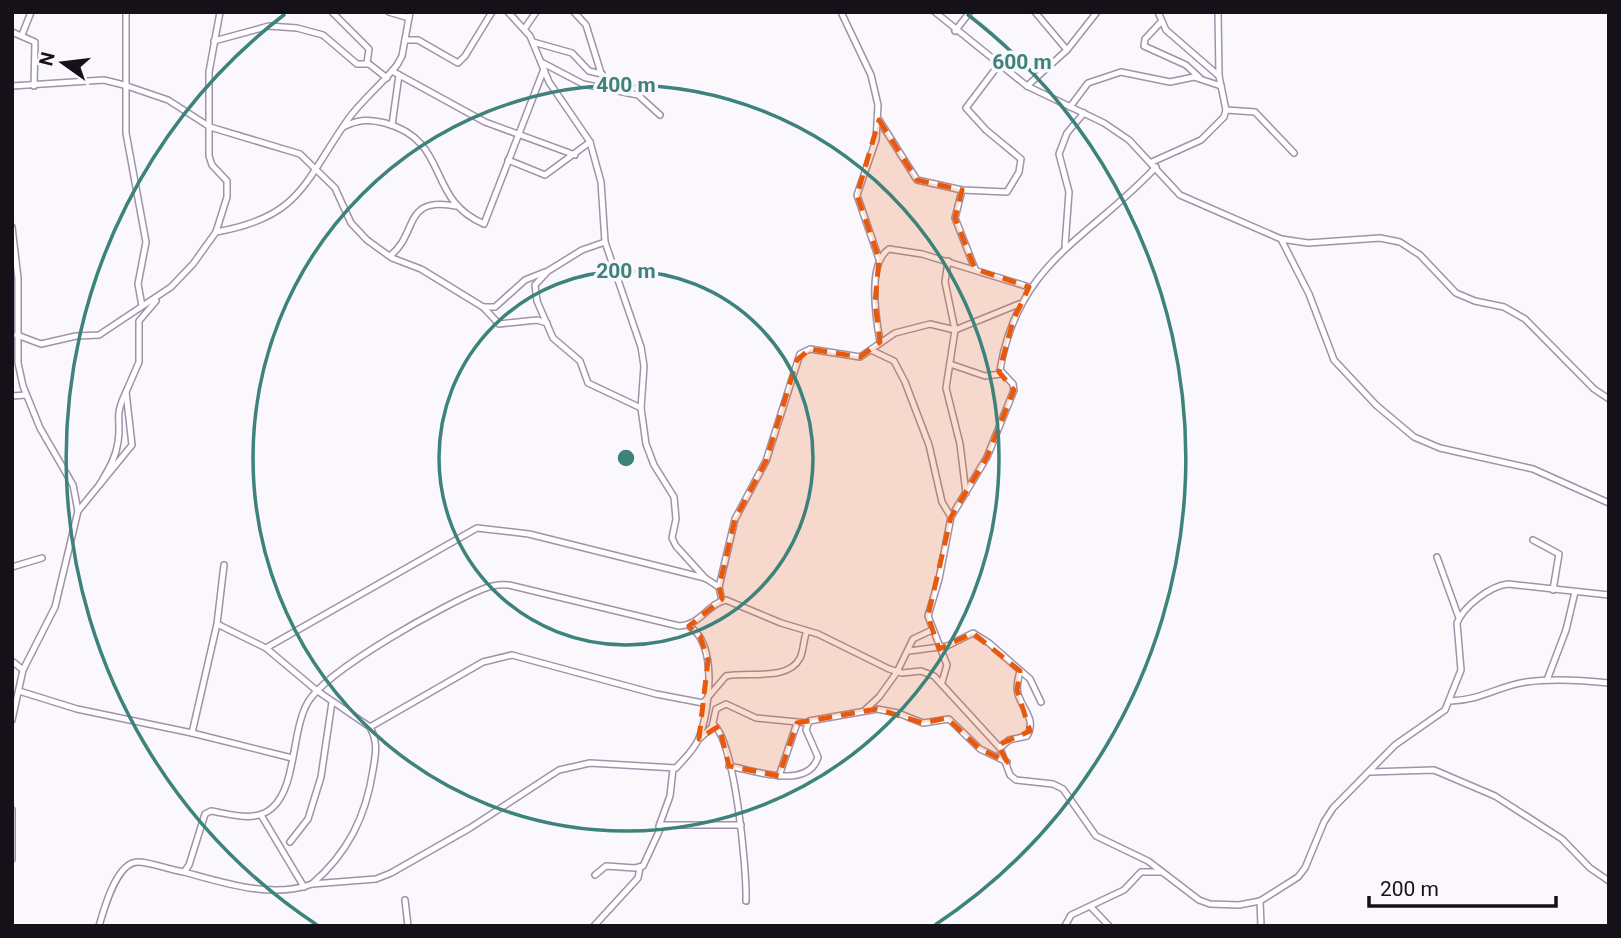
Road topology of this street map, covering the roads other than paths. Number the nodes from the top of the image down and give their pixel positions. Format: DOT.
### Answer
graph roads {
  1 [pos="31,12"];
  2 [pos="126,12"];
  3 [pos="220,12"];
  4 [pos="332,12"];
  5 [pos="388,12"];
  6 [pos="492,12"];
  7 [pos="508,12"];
  8 [pos="536,12"];
  9 [pos="574,12"];
  10 [pos="841,12"];
  11 [pos="935,12"];
  12 [pos="971,12"];
  13 [pos="1035,12"];
  14 [pos="1097,12"];
  15 [pos="1158,12"];
  16 [pos="1219,12"];
  17 [pos="409,15"];
  18 [pos="1160,23"];
  19 [pos="525,28"];
  20 [pos="955,31"];
  21 [pos="12,32"];
  22 [pos="22,35"];
  23 [pos="405,40"];
  24 [pos="214,41"];
  25 [pos="533,42"];
  26 [pos="1067,50"];
  27 [pos="541,62"];
  28 [pos="367,63"];
  29 [pos="1000,63"];
  30 [pos="544,69"];
  31 [pos="392,71"];
  32 [pos="603,74"];
  33 [pos="399,75"];
  34 [pos="1219,76"];
  35 [pos="387,78"];
  36 [pos="1200,79"];
  37 [pos="124,85"];
  38 [pos="12,86"];
  39 [pos="34,86"];
  40 [pos="1027,86"];
  41 [pos="1221,86"];
  42 [pos="606,89"];
  43 [pos="1070,107"];
  44 [pos="1226,110"];
  45 [pos="1084,113"];
  46 [pos="660,115"];
  47 [pos="879,120"];
  48 [pos="392,125"];
  49 [pos="210,127"];
  50 [pos="344,127"];
  51 [pos="517,134"];
  52 [pos="590,142"];
  53 [pos="1294,153"];
  54 [pos="575,155"];
  55 [pos="508,160"];
  56 [pos="1154,165"];
  57 [pos="317,171"];
  58 [pos="962,190"];
  59 [pos="456,206"];
  60 [pos="12,227"];
  61 [pos="216,232"];
  62 [pos="1281,239"];
  63 [pos="606,242"];
  64 [pos="1065,246"];
  65 [pos="390,256"];
  66 [pos="879,259"];
  67 [pos="948,261"];
  68 [pos="975,269"];
  69 [pos="548,271"];
  70 [pos="1029,288"];
  71 [pos="161,296"];
  72 [pos="1019,304"];
  73 [pos="142,306"];
  74 [pos="483,307"];
  75 [pos="547,323"];
  76 [pos="955,330"];
  77 [pos="18,335"];
  78 [pos="880,342"];
  79 [pos="871,350"];
  80 [pos="18,363"];
  81 [pos="950,364"];
  82 [pos="12,368"];
  83 [pos="1001,374"];
  84 [pos="125,392"];
  85 [pos="26,395"];
  86 [pos="12,396"];
  87 [pos="1609,399"];
  88 [pos="642,408"];
  89 [pos="96,491"];
  90 [pos="966,493"];
  91 [pos="1609,503"];
  92 [pos="78,510"];
  93 [pos="951,517"];
  94 [pos="1533,540"];
  95 [pos="1437,557"];
  96 [pos="42,558"];
  97 [pos="224,565"];
  98 [pos="12,567"];
  99 [pos="705,578"];
  100 [pos="719,587"];
  101 [pos="1553,590"];
  102 [pos="1574,592"];
  103 [pos="1609,596"];
  104 [pos="722,601"];
  105 [pos="1460,618"];
  106 [pos="217,624"];
  107 [pos="689,626"];
  108 [pos="932,630"];
  109 [pos="807,631"];
  110 [pos="266,648"];
  111 [pos="939,648"];
  112 [pos="909,651"];
  113 [pos="12,661"];
  114 [pos="23,670"];
  115 [pos="1020,671"];
  116 [pos="897,672"];
  117 [pos="1547,680"];
  118 [pos="942,682"];
  119 [pos="1609,683"];
  120 [pos="19,691"];
  121 [pos="316,691"];
  122 [pos="707,700"];
  123 [pos="1451,701"];
  124 [pos="332,702"];
  125 [pos="1041,702"];
  126 [pos="863,711"];
  127 [pos="12,720"];
  128 [pos="797,723"];
  129 [pos="807,723"];
  130 [pos="713,724"];
  131 [pos="370,727"];
  132 [pos="192,733"];
  133 [pos="699,738"];
  134 [pos="1000,748"];
  135 [pos="292,758"];
  136 [pos="1007,762"];
  137 [pos="729,766"];
  138 [pos="673,769"];
  139 [pos="1370,772"];
  140 [pos="779,776"];
  141 [pos="12,810"];
  142 [pos="261,815"];
  143 [pos="741,825"];
  144 [pos="659,827"];
  145 [pos="290,842"];
  146 [pos="12,859"];
  147 [pos="640,868"];
  148 [pos="184,872"];
  149 [pos="1163,872"];
  150 [pos="595,875"];
  151 [pos="1609,881"];
  152 [pos="312,884"];
  153 [pos="304,887"];
  154 [pos="405,900"];
  155 [pos="746,901"];
  156 [pos="1260,901"];
  157 [pos="1091,907"];
  158 [pos="1261,925"];
  159 [pos="99,926"];
  160 [pos="408,926"];
  161 [pos="594,926"];
  162 [pos="1065,926"];
  163 [pos="1109,926"];
  1 -- 22 [label="street"];
  2 -- 37 [label="street"];
  3 -- 24 [label="street"];
  4 -- 28 [label="street"];
  5 -- 17 [label="street"];
  6 -- 23 [label="street"];
  7 -- 19 [label="street"];
  8 -- 19 [label="street"];
  9 -- 32 [label="street"];
  10 -- 47 [label="street"];
  11 -- 20 [label="street"];
  12 -- 20 [label="street"];
  13 -- 26 [label="street"];
  14 -- 26 [label="street"];
  15 -- 18 [label="street"];
  16 -- 34 [label="street"];
  17 -- 23 [label="street"];
  18 -- 34 [label="street"];
  18 -- 36 [label="street"];
  19 -- 25 [label="street"];
  20 -- 29 [label="street"];
  21 -- 22 [label="street"];
  22 -- 39 [label="street"];
  23 -- 31 [label="street"];
  24 -- 28 [label="street"];
  24 -- 49 [label="street"];
  25 -- 27 [label="street"];
  25 -- 32 [label="street"];
  26 -- 40 [label="street"];
  27 -- 30 [label="street"];
  27 -- 42 [label="street"];
  28 -- 35 [label="street"];
  29 -- 40 [label="street"];
  29 -- 58 [label="street"];
  30 -- 51 [label="street"];
  30 -- 52 [label="street"];
  31 -- 33 [label="street"];
  31 -- 35 [label="street"];
  32 -- 42 [label="street"];
  33 -- 48 [label="street"];
  33 -- 51 [label="street"];
  34 -- 41 [label="street"];
  35 -- 50 [label="street"];
  36 -- 41 [label="street"];
  36 -- 43 [label="street"];
  37 -- 39 [label="street"];
  37 -- 49 [label="street"];
  37 -- 73 [label="street"];
  38 -- 39 [label="street"];
  40 -- 43 [label="street"];
  41 -- 44 [label="street"];
  42 -- 46 [label="street"];
  43 -- 45 [label="street"];
  44 -- 53 [label="street"];
  44 -- 56 [label="street"];
  45 -- 56 [label="street"];
  45 -- 64 [label="street"];
  47 -- 58 [label="street"];
  47 -- 66 [label="street"];
  48 -- 50 [label="street"];
  48 -- 59 [label="street"];
  49 -- 57 [label="street"];
  49 -- 61 [label="street"];
  50 -- 57 [label="street"];
  51 -- 54 [label="street"];
  51 -- 55 [label="street"];
  52 -- 54 [label="street"];
  52 -- 63 [label="street"];
  54 -- 55 [label="street"];
  55 -- 59 [label="street"];
  56 -- 62 [label="street"];
  56 -- 64 [label="street"];
  57 -- 61 [label="street"];
  57 -- 65 [label="street"];
  58 -- 68 [label="street"];
  59 -- 65 [label="street"];
  60 -- 77 [label="street"];
  61 -- 71 [label="street"];
  62 -- 87 [label="street"];
  62 -- 91 [label="street"];
  63 -- 69 [label="street"];
  63 -- 88 [label="street"];
  64 -- 70 [label="street"];
  65 -- 74 [label="street"];
  66 -- 67 [label="street"];
  66 -- 78 [label="street"];
  67 -- 68 [label="street"];
  67 -- 76 [label="street"];
  68 -- 70 [label="street"];
  69 -- 74 [label="street"];
  69 -- 75 [label="street"];
  70 -- 72 [label="street"];
  71 -- 73 [label="street"];
  71 -- 84 [label="street"];
  72 -- 76 [label="street"];
  72 -- 83 [label="street"];
  73 -- 77 [label="street"];
  74 -- 75 [label="street"];
  75 -- 88 [label="street"];
  76 -- 78 [label="street"];
  76 -- 81 [label="street"];
  77 -- 80 [label="street"];
  78 -- 79 [label="street"];
  79 -- 93 [label="street"];
  79 -- 100 [label="street"];
  80 -- 82 [label="street"];
  80 -- 85 [label="street"];
  81 -- 83 [label="street"];
  81 -- 90 [label="street"];
  83 -- 90 [label="street"];
  84 -- 89 [label="street"];
  84 -- 89 [label="street"];
  85 -- 86 [label="street"];
  85 -- 92 [label="street"];
  88 -- 99 [label="street"];
  89 -- 92 [label="street"];
  90 -- 93 [label="street"];
  92 -- 114 [label="street"];
  93 -- 108 [label="street"];
  94 -- 101 [label="street"];
  95 -- 105 [label="street"];
  96 -- 98 [label="street"];
  97 -- 106 [label="street"];
  99 -- 100 [label="street"];
  99 -- 110 [label="street"];
  100 -- 104 [label="street"];
  101 -- 102 [label="street"];
  101 -- 105 [label="street"];
  102 -- 103 [label="street"];
  102 -- 117 [label="street"];
  104 -- 107 [label="street"];
  104 -- 109 [label="street"];
  105 -- 123 [label="street"];
  106 -- 110 [label="street"];
  106 -- 132 [label="street"];
  107 -- 121 [label="street"];
  107 -- 122 [label="street"];
  108 -- 111 [label="street"];
  108 -- 112 [label="street"];
  109 -- 116 [label="street"];
  109 -- 122 [label="street"];
  110 -- 121 [label="street"];
  111 -- 112 [label="street"];
  111 -- 115 [label="street"];
  111 -- 118 [label="street"];
  112 -- 116 [label="street"];
  113 -- 114 [label="street"];
  114 -- 120 [label="street"];
  115 -- 125 [label="street"];
  115 -- 134 [label="street"];
  116 -- 118 [label="street"];
  116 -- 126 [label="street"];
  117 -- 119 [label="street"];
  117 -- 123 [label="street"];
  118 -- 134 [label="street"];
  120 -- 127 [label="street"];
  120 -- 132 [label="street"];
  121 -- 124 [label="street"];
  121 -- 135 [label="street"];
  122 -- 131 [label="street"];
  122 -- 133 [label="street"];
  123 -- 139 [label="street"];
  124 -- 131 [label="street"];
  124 -- 145 [label="street"];
  126 -- 129 [label="street"];
  126 -- 136 [label="street"];
  128 -- 129 [label="street"];
  128 -- 130 [label="street"];
  128 -- 140 [label="street"];
  129 -- 140 [label="street"];
  130 -- 133 [label="street"];
  130 -- 137 [label="street"];
  131 -- 152 [label="street"];
  132 -- 135 [label="street"];
  133 -- 138 [label="street"];
  134 -- 136 [label="street"];
  135 -- 142 [label="street"];
  136 -- 149 [label="street"];
  137 -- 140 [label="street"];
  137 -- 143 [label="street"];
  138 -- 144 [label="street"];
  138 -- 152 [label="street"];
  139 -- 151 [label="street"];
  139 -- 156 [label="street"];
  141 -- 146 [label="street"];
  142 -- 148 [label="street"];
  142 -- 153 [label="street"];
  143 -- 144 [label="street"];
  143 -- 155 [label="street"];
  144 -- 147 [label="street"];
  147 -- 150 [label="street"];
  147 -- 161 [label="street"];
  148 -- 153 [label="street"];
  148 -- 159 [label="street"];
  149 -- 156 [label="street"];
  149 -- 157 [label="street"];
  152 -- 153 [label="street"];
  154 -- 160 [label="street"];
  156 -- 158 [label="street"];
  157 -- 162 [label="street"];
  157 -- 163 [label="street"];
}
